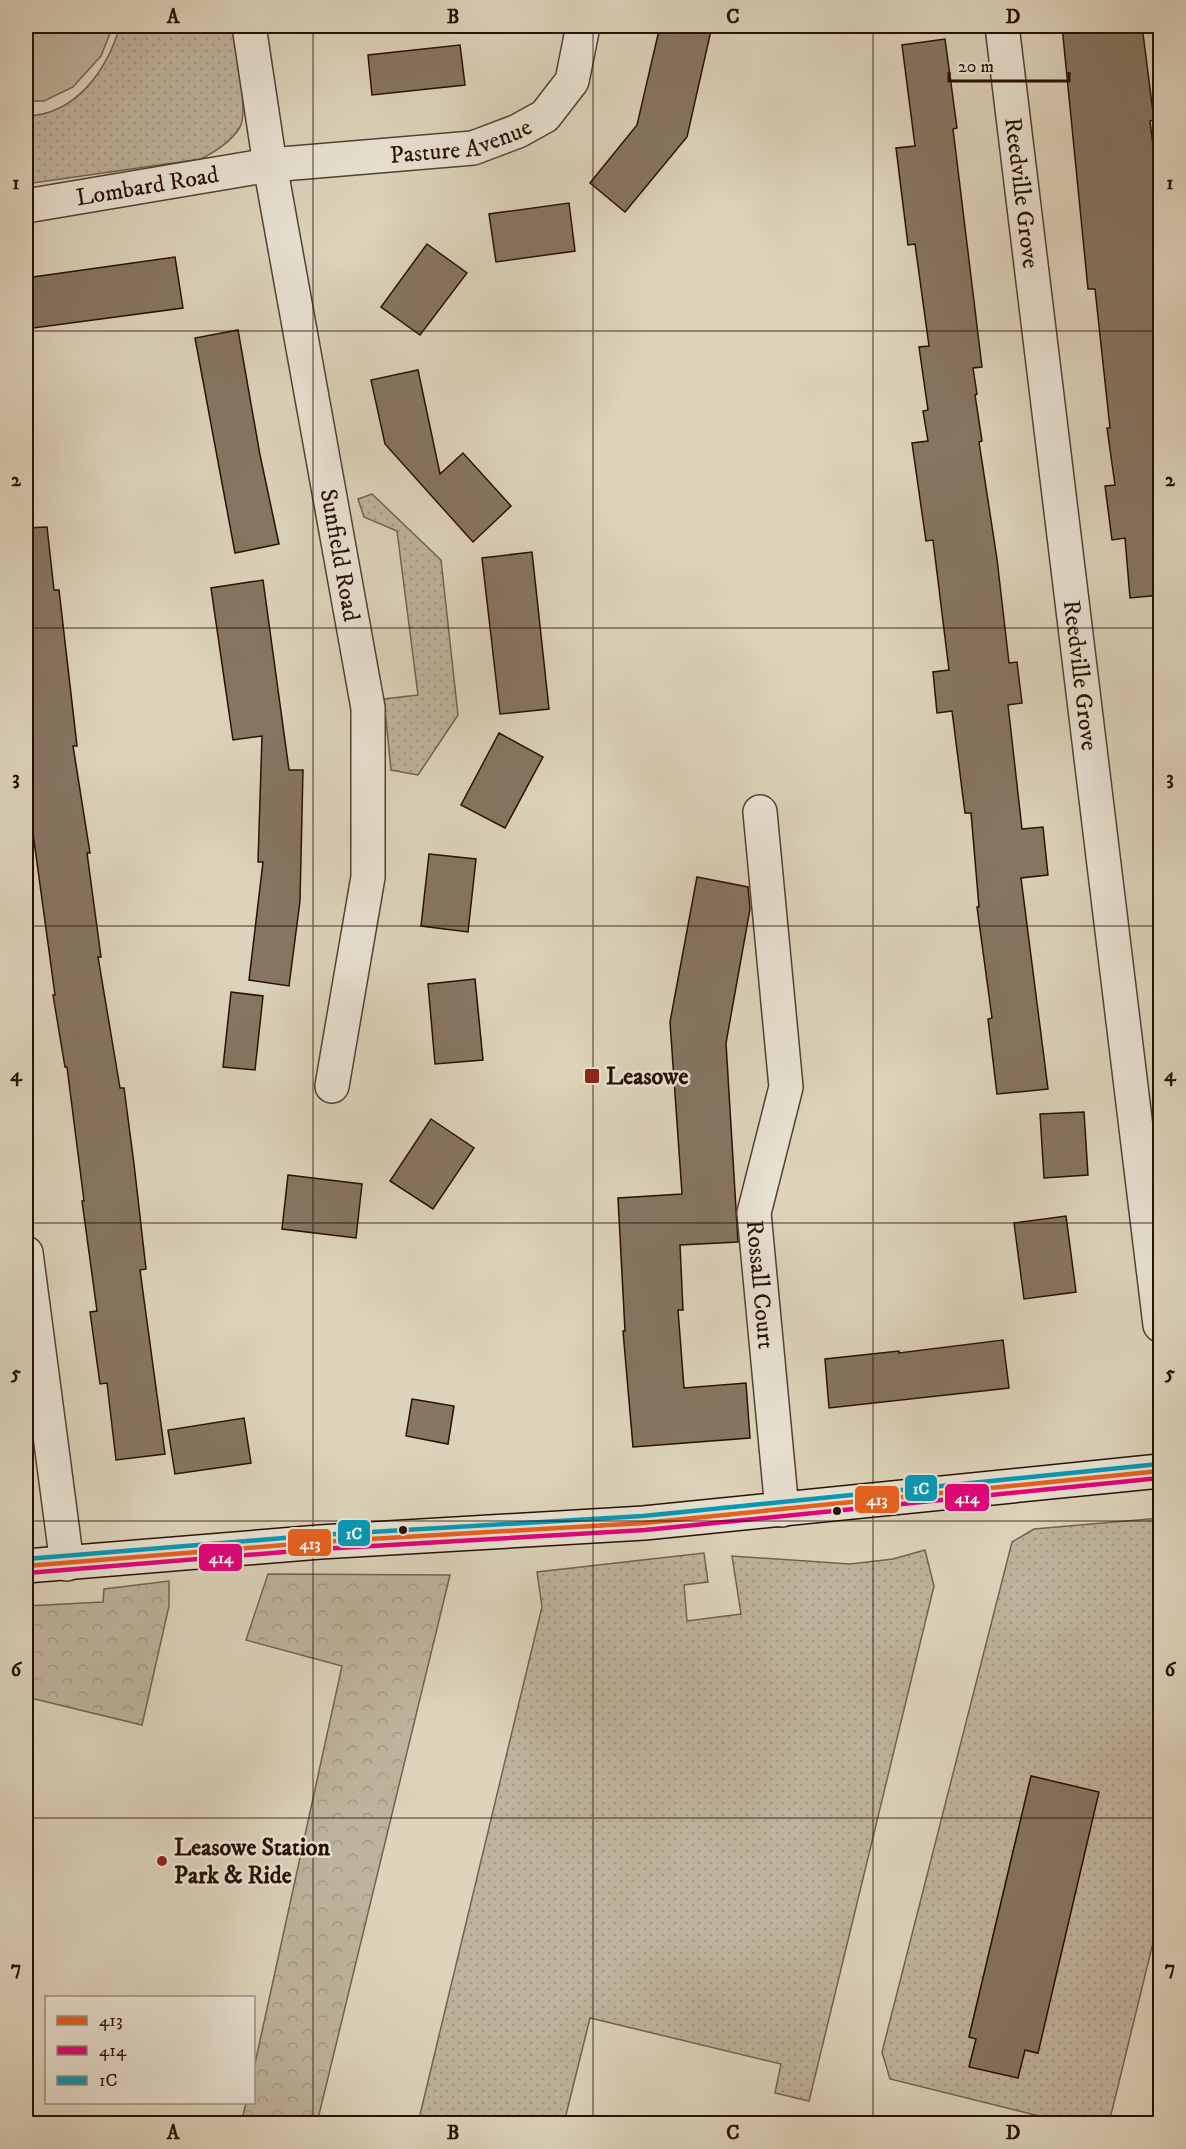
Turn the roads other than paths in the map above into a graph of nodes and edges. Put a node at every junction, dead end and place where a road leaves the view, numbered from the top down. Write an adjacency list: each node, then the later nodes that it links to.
1 (249, 26): 4 (street, Sunfield Road)
2 (583, 26): 4 (street, Pasture Avenue)
3 (1002, 26): 9 (street, Reedville Grove)
4 (270, 165): 5 (street, Lombard Road); 7 (street, Sunfield Road)
5 (26, 206)
6 (760, 812): 11 (street, Rossall Court)
7 (332, 1086)
8 (26, 1253): 12 (street)
9 (1161, 1325)
10 (1161, 1472): 11 (street)
11 (782, 1510): 12 (street)
12 (67, 1564): 13 (street)
13 (26, 1566)

